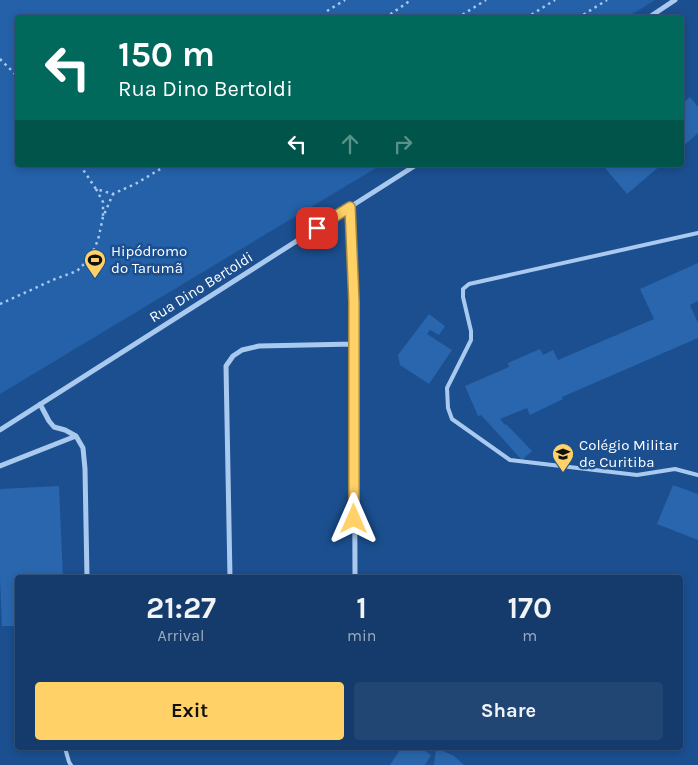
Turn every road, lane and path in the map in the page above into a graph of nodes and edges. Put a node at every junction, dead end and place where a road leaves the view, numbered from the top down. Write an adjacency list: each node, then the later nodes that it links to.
1 (344, 0): 7 (path)
2 (411, 0): 8 (path)
3 (486, 0): 9 (path)
4 (555, 0): 10 (path)
5 (607, 0): 11 (path)
6 (676, 0): 12 (street)
7 (327, 11)
8 (389, 15)
9 (462, 15)
10 (531, 15)
11 (583, 15)
12 (653, 15)
13 (0, 59): 14 (path)
14 (15, 74)
15 (81, 167): 18 (path)
16 (164, 167): 19 (path)
17 (413, 167): 20 (street, Rua Dino Bertoldi)
18 (96, 189): 19 (path); 21 (path)
19 (114, 194): 21 (path)
20 (350, 207): 24 (street); 25 (street, Rua Dino Bertoldi)
21 (103, 217): 23 (path)
22 (698, 233): 29 (lane)
23 (0, 304)
24 (354, 344): 31 (street); 32 (street)
25 (40, 404): 26 (street, Rua Dino Bertoldi); 27 (street)
26 (0, 430)
27 (76, 436): 28 (street); 30 (street)
28 (0, 466)
29 (698, 476)
30 (87, 575)
31 (230, 575)
32 (354, 575)
33 (67, 750): 34 (lane)
34 (71, 765)

